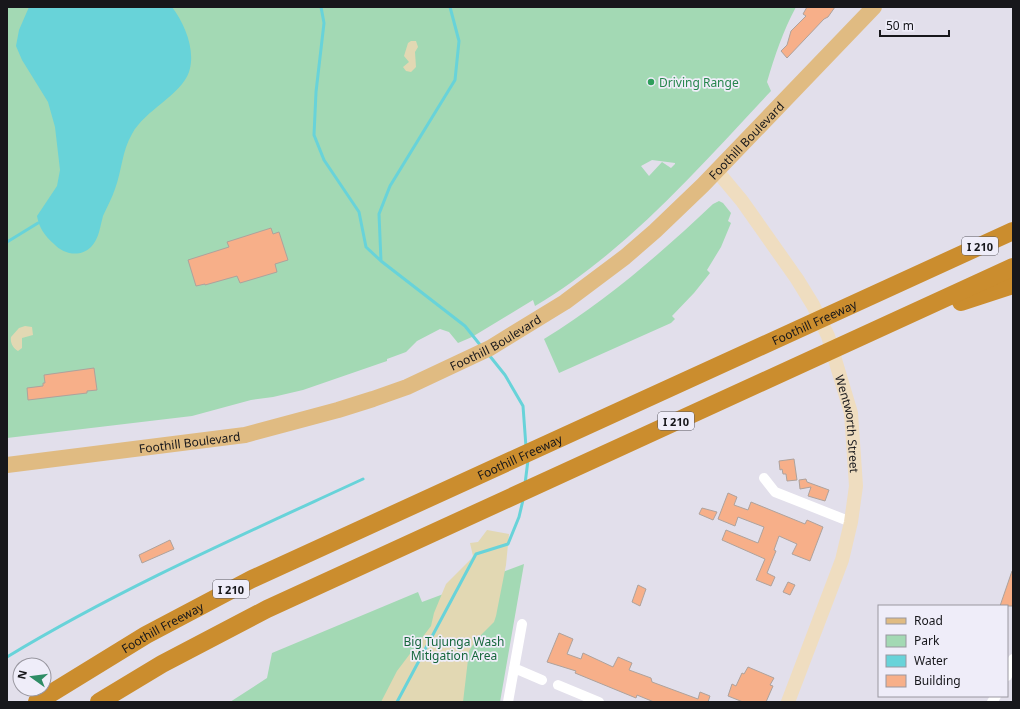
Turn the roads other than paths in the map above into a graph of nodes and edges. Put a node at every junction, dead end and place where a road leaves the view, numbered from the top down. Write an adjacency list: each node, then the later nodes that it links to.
1 (874, 7): 2 (main road, Foothill Boulevard)
2 (716, 171): 9 (main road, Foothill Boulevard); 11 (main road, Wentworth Street)
3 (1013, 225): 5 (highway)
4 (1013, 231): 5 (highway, Foothill Freeway / I 210)
5 (947, 262): 18 (highway, Foothill Freeway / I 210)
6 (1013, 267): 8 (highway, I 210)
7 (1013, 285): 8 (highway)
8 (871, 332): 19 (highway, I 210)
9 (7, 465)
10 (764, 478): 11 (street)
11 (851, 522): 22 (main road, Wentworth Street)
12 (522, 624): 14 (street)
13 (1013, 659): 15 (street)
14 (514, 668): 16 (street); 20 (street)
15 (1008, 673)
16 (542, 680)
17 (558, 685): 21 (street)
18 (37, 702)
19 (99, 702)
20 (508, 702)
21 (599, 702)
22 (788, 702)

